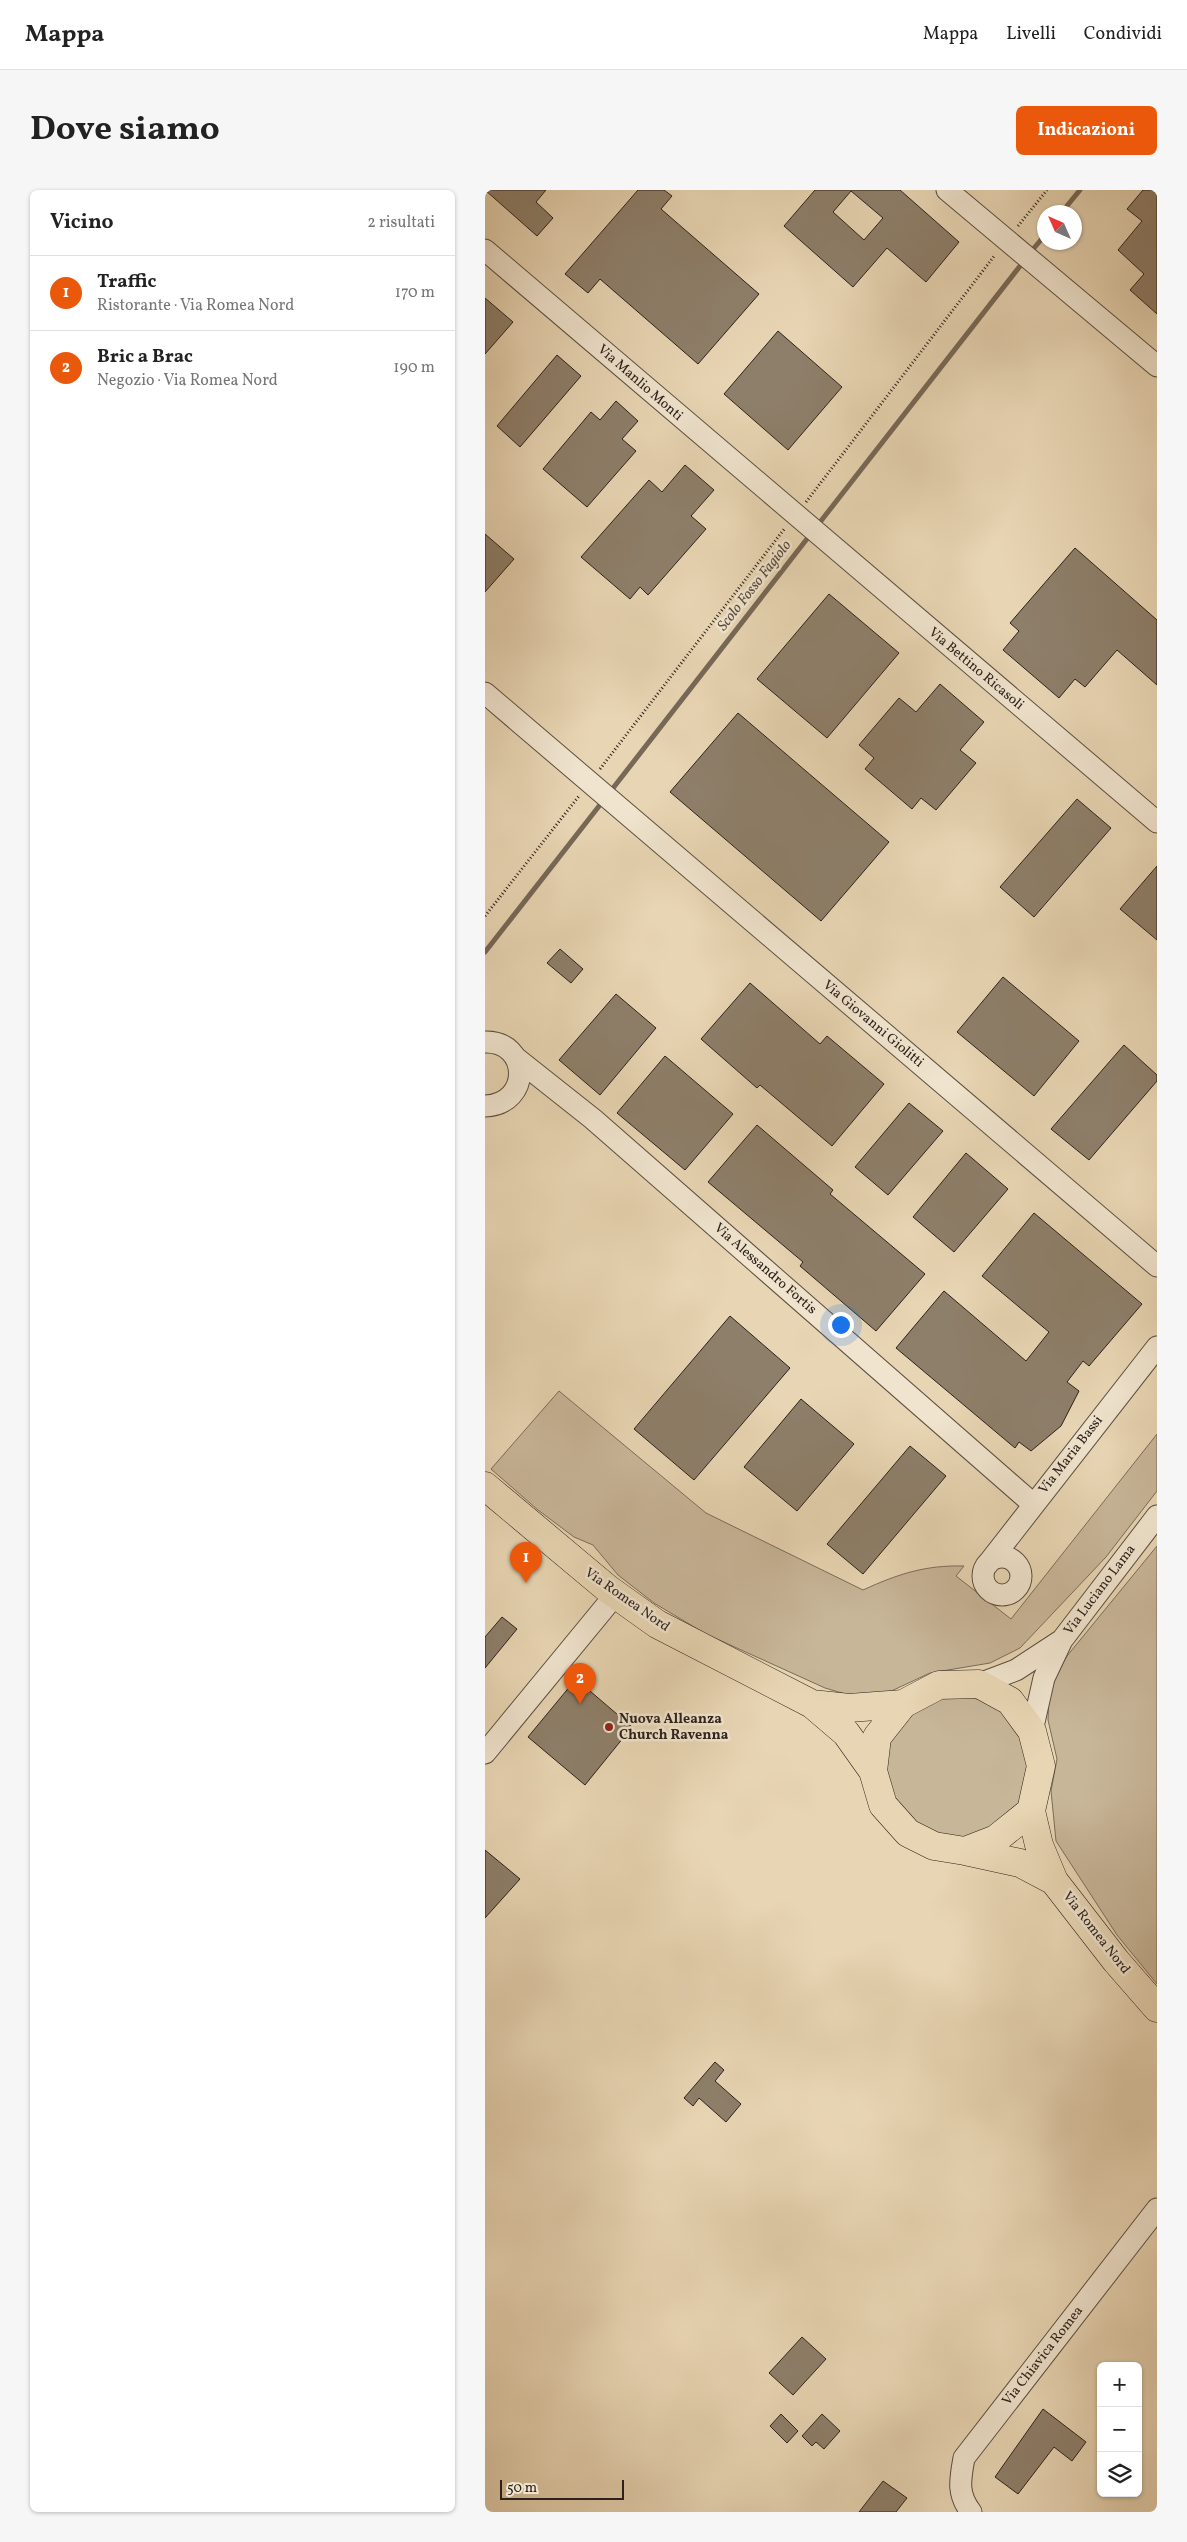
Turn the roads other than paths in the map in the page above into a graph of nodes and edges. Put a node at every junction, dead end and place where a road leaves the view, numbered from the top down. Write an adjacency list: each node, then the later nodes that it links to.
1 (947, 190): 3 (street)
2 (485, 250): 4 (street, Via Manlio Monti)
3 (1157, 366)
4 (795, 515): 6 (street, Via Bettino Ricasoli)
5 (485, 693): 10 (street, Via Giovanni Giolitti)
6 (1157, 822)
7 (485, 1042): 8 (street, Via Alessandro Fortis)
8 (516, 1058): 9 (street); 13 (street, Via Alessandro Fortis)
9 (485, 1106)
10 (1157, 1266)
11 (1157, 1347): 13 (street, Via Maria Bassi)
12 (485, 1486): 16 (main road, Via Romea Nord)
13 (1033, 1504): 15 (street, Via Maria Bassi)
14 (1157, 1516): 17 (street, Via Luciano Lama)
15 (987, 1565)
16 (615, 1595): 19 (main road, Via Romea Nord); 22 (street)
17 (1062, 1640): 18 (street, Via Luciano Lama); 21 (street, Via Luciano Lama)
18 (979, 1684): 20 (main road); 21 (main road)
19 (812, 1704): 20 (main road, Via Romea Nord); 23 (main road, Via Romea Nord)
20 (903, 1704): 23 (main road)
21 (1032, 1731): 24 (main road)
22 (485, 1752)
23 (873, 1771): 25 (main road)
24 (1031, 1811): 25 (main road); 26 (main road, Via Romea Nord)
25 (965, 1851): 26 (main road, Via Romea Nord)
26 (1054, 1881): 27 (main road, Via Romea Nord)
27 (1157, 2008)
28 (1157, 2209): 29 (street, Via Chiavica Romea)
29 (971, 2512)

